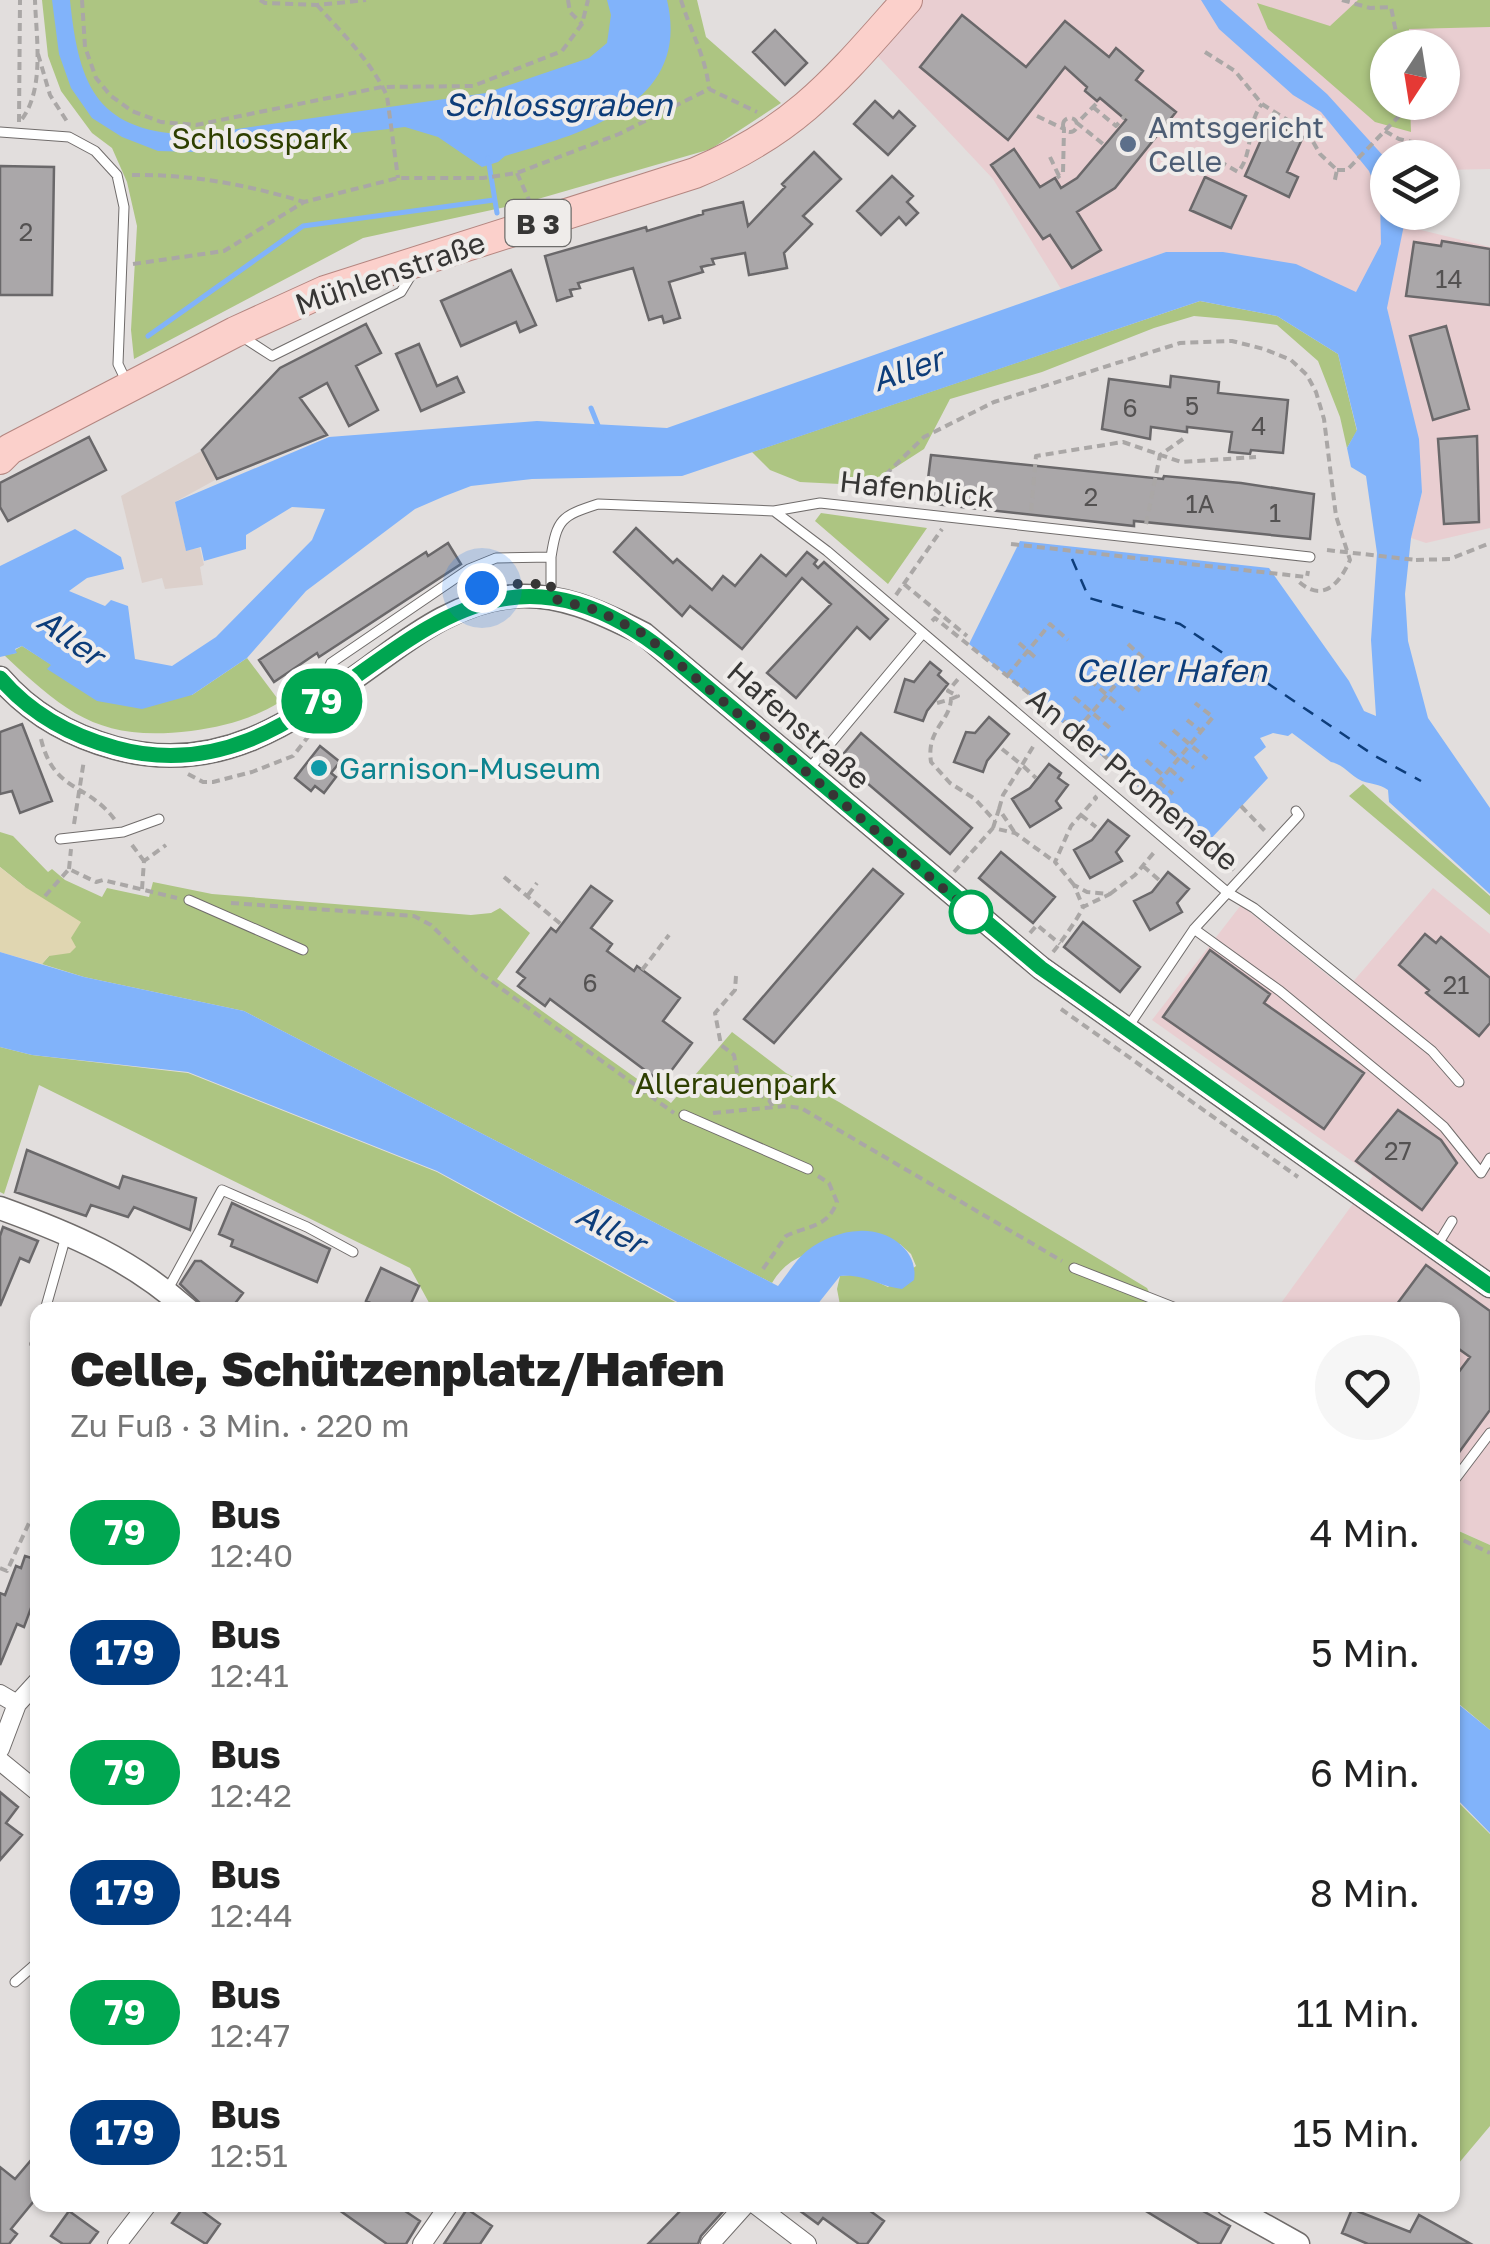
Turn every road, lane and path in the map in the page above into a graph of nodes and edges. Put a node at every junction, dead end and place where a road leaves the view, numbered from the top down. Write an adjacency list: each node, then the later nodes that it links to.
1 (20, 0): 24 (path)
2 (34, 0): 16 (path)
3 (82, 0): 18 (path)
4 (260, 0): 12 (path)
5 (366, 0): 12 (path)
6 (568, 0): 14 (path)
7 (588, 0): 14 (path)
8 (680, 0): 19 (path)
9 (907, 0): 26 (main road, Mühlenstraße / B 3)
10 (1342, 0): 13 (path)
11 (1397, 0): 13 (path)
12 (317, 5): 18 (path)
13 (1391, 7): 15 (path)
14 (582, 24): 18 (path)
15 (1395, 30)
16 (37, 52): 24 (path); 30 (path)
17 (1205, 52): 20 (path)
18 (382, 87): 38 (path)
19 (708, 88): 26 (path); 36 (path)
20 (1262, 104): 34 (path); 35 (path)
21 (1129, 111): 25 (path)
22 (1037, 116): 27 (path)
23 (1395, 120): 28 (path)
24 (19, 122): 29 (path)
25 (1077, 124): 27 (path); 27 (path); 32 (path)
26 (785, 126): 41 (main road, Mühlenstraße / B 3)
27 (1064, 130): 33 (path)
28 (1385, 131): 31 (path); 35 (path)
29 (5, 133): 30 (lane)
30 (69, 138): 37 (lane)
31 (1408, 140)
32 (1103, 144)
33 (1050, 157)
34 (1219, 161)
35 (1337, 170): 39 (path)
36 (517, 173): 38 (path); 41 (path)
37 (116, 175): 40 (path); 42 (lane)
38 (398, 178): 40 (path)
39 (1334, 184)
40 (304, 202): 42 (path)
41 (540, 223): 43 (main road, Mühlenstraße / B 3)
42 (124, 266): 43 (lane)
43 (129, 386): 45 (main road, Mühlenstraße / B 3)
44 (1182, 439): 46 (path)
45 (3, 452)
46 (1160, 455): 47 (path); 51 (path); 52 (path)
47 (1256, 457)
48 (875, 486): 60 (path)
49 (774, 511): 50 (lane, Hafenblick); 57 (lane, Hafenblick); 63 (lane, An der Promenade)
50 (951, 517): 51 (lane, Hafenblick); 61 (path)
51 (1029, 526): 52 (lane, Hafenblick)
52 (1143, 538): 58 (lane, Hafenblick)
53 (1490, 543): 55 (path, bridge)
54 (1011, 544): 56 (path)
55 (1327, 550)
56 (1073, 551): 59 (path); 60 (path)
57 (550, 556): 62 (lane); 82 (lane)
58 (1310, 557): 60 (path)
59 (1072, 559)
60 (1297, 576)
61 (904, 584): 63 (path); 65 (path)
62 (551, 598): 82 (street, Hafenstraße); 109 (street, Hafenstraße)
63 (890, 604): 64 (lane, An der Promenade)
64 (923, 632): 76 (path); 109 (lane); 143 (lane, An der Promenade)
65 (966, 636)
66 (1038, 639): 67 (path); 70 (path); 71 (path)
67 (1068, 640)
68 (1019, 643): 71 (path)
69 (1128, 644): 72 (path)
70 (1047, 647)
71 (1028, 650): 73 (path); 76 (path)
72 (1141, 656): 75 (path); 77 (path)
73 (1036, 658)
74 (1106, 661): 77 (path)
75 (1154, 668)
76 (1007, 676): 94 (path)
77 (1123, 676): 81 (path); 83 (path)
78 (0, 678): 82 (street, Hafenstraße)
79 (1090, 680): 83 (path)
80 (948, 691): 85 (path)
81 (1140, 691)
82 (332, 693)
83 (1107, 695): 88 (path); 89 (path)
84 (1074, 698): 89 (path)
85 (950, 699): 86 (path); 123 (path)
86 (937, 703)
87 (1194, 703): 95 (path)
88 (1124, 710)
89 (1092, 712): 92 (path); 94 (path)
90 (1187, 720): 95 (path)
91 (314, 728): 106 (path)
92 (1110, 728)
93 (1173, 730): 98 (path)
94 (1076, 731): 115 (path)
95 (1201, 732): 98 (path)
96 (52, 738): 114 (path)
97 (1160, 742): 102 (path)
98 (1190, 744): 102 (path); 103 (path)
99 (1035, 746): 105 (path)
100 (1002, 750): 105 (path)
101 (90, 756): 114 (path)
102 (1180, 757): 107 (path); 108 (path)
103 (1207, 759)
104 (1146, 760): 110 (path)
105 (1022, 765): 111 (path); 119 (path)
106 (182, 768)
107 (1194, 768)
108 (1170, 770): 110 (path); 112 (path)
109 (807, 772): 160 (street, Hafenstraße)
110 (1164, 776): 113 (path)
111 (1036, 778)
112 (1183, 781)
113 (1159, 782): 115 (path); 116 (path)
114 (81, 791): 127 (path); 129 (path)
115 (1150, 794): 133 (path)
116 (1173, 794)
117 (1096, 798): 121 (path)
118 (1241, 806): 124 (path)
119 (999, 809): 123 (path); 128 (path)
120 (1296, 811): 143 (lane)
121 (1081, 815): 125 (path); 134 (path)
122 (159, 820): 127 (lane)
123 (995, 821): 126 (path)
124 (1258, 823)
125 (1096, 827)
126 (993, 828): 128 (path); 137 (path)
127 (124, 832): 129 (lane); 132 (path)
128 (1015, 833): 134 (path)
129 (66, 838): 136 (path)
130 (166, 845): 132 (path)
131 (1156, 850): 135 (path)
132 (144, 861): 142 (path)
133 (1225, 861)
134 (1055, 862): 141 (path)
135 (1143, 866): 139 (path); 144 (path)
136 (69, 869): 142 (path); 145 (path)
137 (955, 872)
138 (504, 877): 146 (path)
139 (1159, 880)
140 (538, 883): 146 (path)
141 (1074, 885): 144 (path); 149 (path)
142 (142, 890): 147 (path)
143 (1227, 892): 152 (lane); 161 (lane, An der Promenade)
144 (1110, 894): 149 (path)
145 (45, 896)
146 (527, 897): 150 (path)
147 (189, 900): 156 (lane)
148 (229, 903): 163 (path)
149 (1082, 907): 155 (path)
150 (562, 925)
151 (1020, 926): 155 (path)
152 (1194, 929): 160 (lane); 164 (lane)
153 (669, 935): 157 (path)
154 (1042, 943): 155 (path)
155 (1060, 944)
156 (303, 950)
157 (642, 970)
158 (736, 976): 162 (path)
159 (1055, 1005): 166 (path)
160 (1126, 1031): 170 (street, Hafenstraße)
161 (1459, 1082)
162 (773, 1107): 163 (path); 172 (path)
163 (684, 1115): 165 (lane)
164 (1490, 1158)
165 (808, 1170): 173 (path)
166 (1310, 1186)
167 (0, 1208): 169 (street)
168 (1452, 1221): 170 (lane)
169 (66, 1233): 175 (street); 176 (lane)
170 (1436, 1248): 174 (street, Hafenstraße)
171 (354, 1252): 175 (lane)
172 (1074, 1268): 178 (lane)
173 (763, 1269)
174 (1490, 1286)
175 (167, 1291): 177 (street)
176 (47, 1302)
177 (179, 1302)
178 (1161, 1302)
179 (1490, 1433): 180 (lane)
180 (1460, 1473)
181 (30, 1523): 184 (path)
182 (1460, 1539): 183 (path)
183 (1490, 1553)
184 (0, 1568)
185 (30, 1690): 187 (street)
186 (0, 1694): 187 (street)
187 (18, 1704): 188 (street)
188 (0, 1749)
189 (0, 1761): 190 (street)
190 (30, 1785)
191 (30, 1969): 192 (lane)
192 (16, 1982)
193 (142, 2212): 199 (street)
194 (444, 2212): 200 (street)
195 (739, 2212): 201 (street)
196 (765, 2212): 202 (street)
197 (1236, 2212): 198 (street)
198 (1265, 2236): 203 (street)
199 (117, 2244)
200 (422, 2244)
201 (710, 2244)
202 (807, 2244)
203 (1298, 2244)

